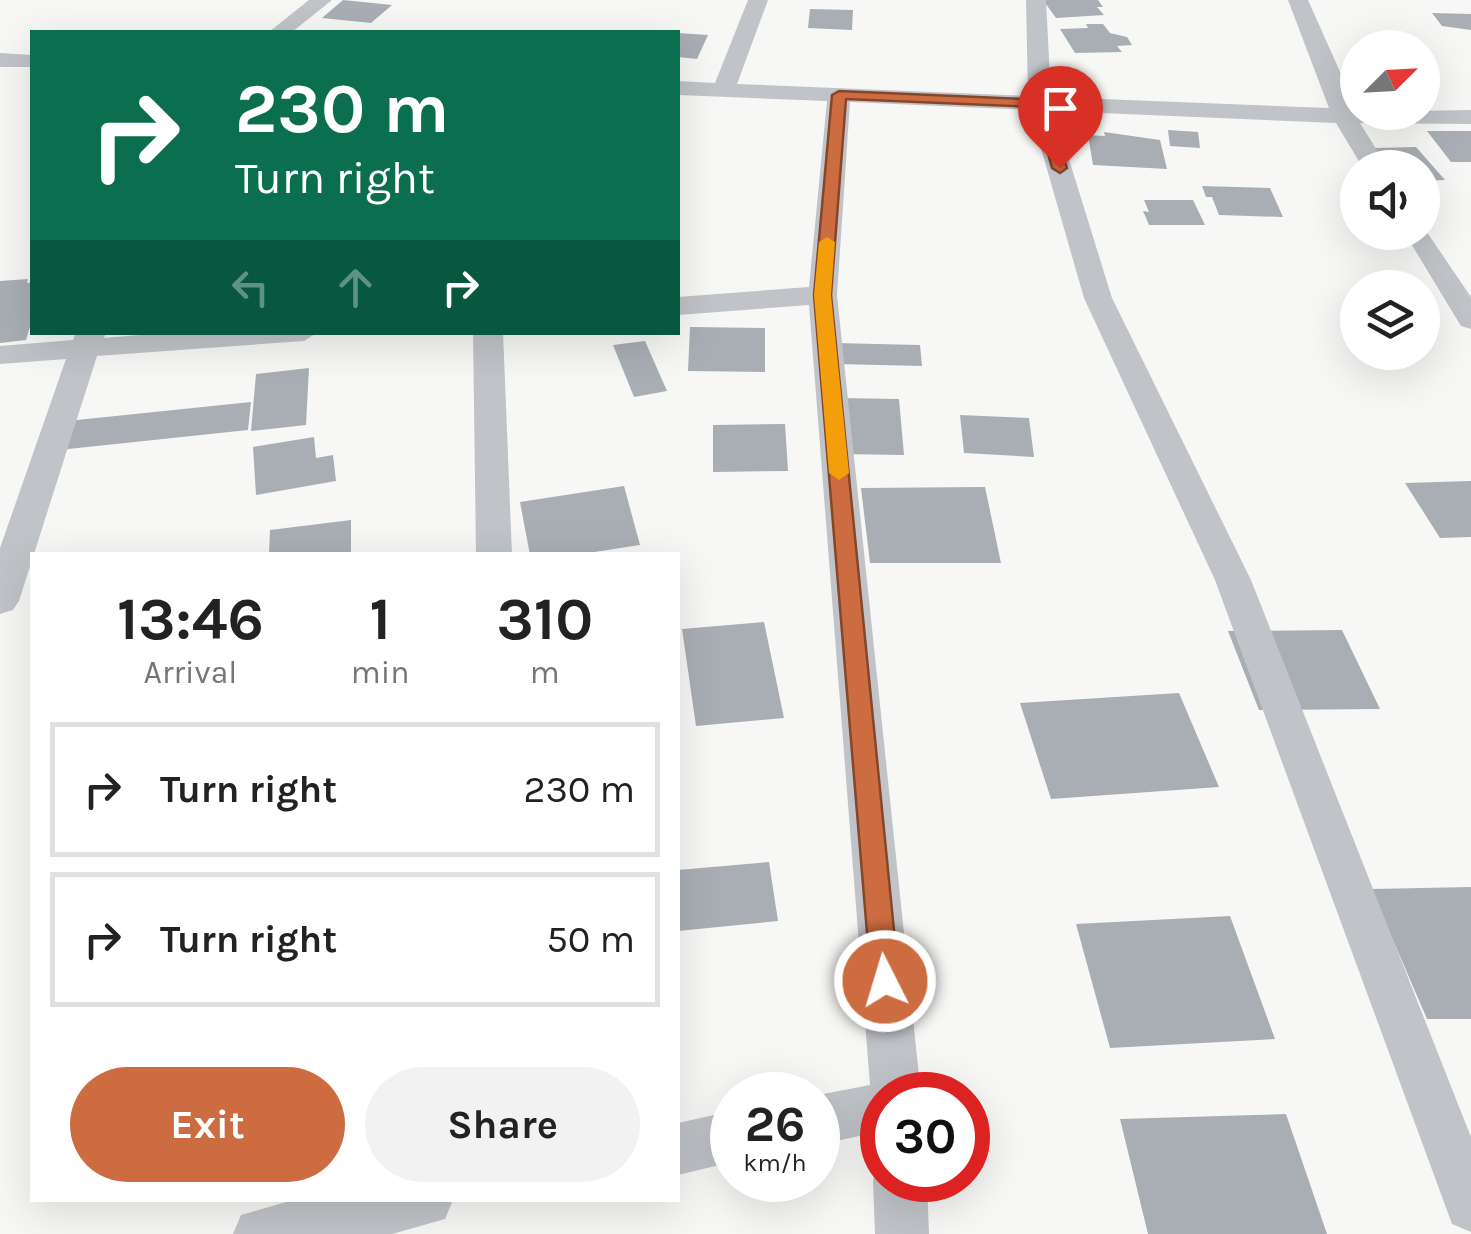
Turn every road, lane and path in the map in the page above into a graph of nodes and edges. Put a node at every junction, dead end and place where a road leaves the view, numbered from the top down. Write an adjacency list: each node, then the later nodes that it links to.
1 (322, 0): 5 (street)
2 (758, 0): 9 (street)
3 (1036, 0): 11 (street)
4 (1298, 0): 12 (street)
5 (282, 30)
6 (0, 60): 7 (street)
7 (30, 61)
8 (680, 88): 9 (street)
9 (722, 90): 10 (street)
10 (839, 95): 11 (street); 17 (street)
11 (1040, 103): 13 (street); 31 (street)
12 (1340, 106)
13 (1340, 116)
14 (1440, 117): 15 (street)
15 (1471, 117)
16 (1428, 250): 19 (street)
17 (823, 295): 18 (street); 26 (street)
18 (680, 306)
19 (1471, 320)
20 (223, 335): 22 (street)
21 (488, 335): 24 (street)
22 (88, 340): 23 (street); 25 (street)
23 (0, 355)
24 (494, 552)
25 (0, 602)
26 (894, 1072)
27 (710, 1141): 28 (street)
28 (680, 1148)
29 (416, 1202): 32 (street)
30 (901, 1202): 33 (street)
31 (1471, 1204)
32 (260, 1234)
33 (902, 1234)

